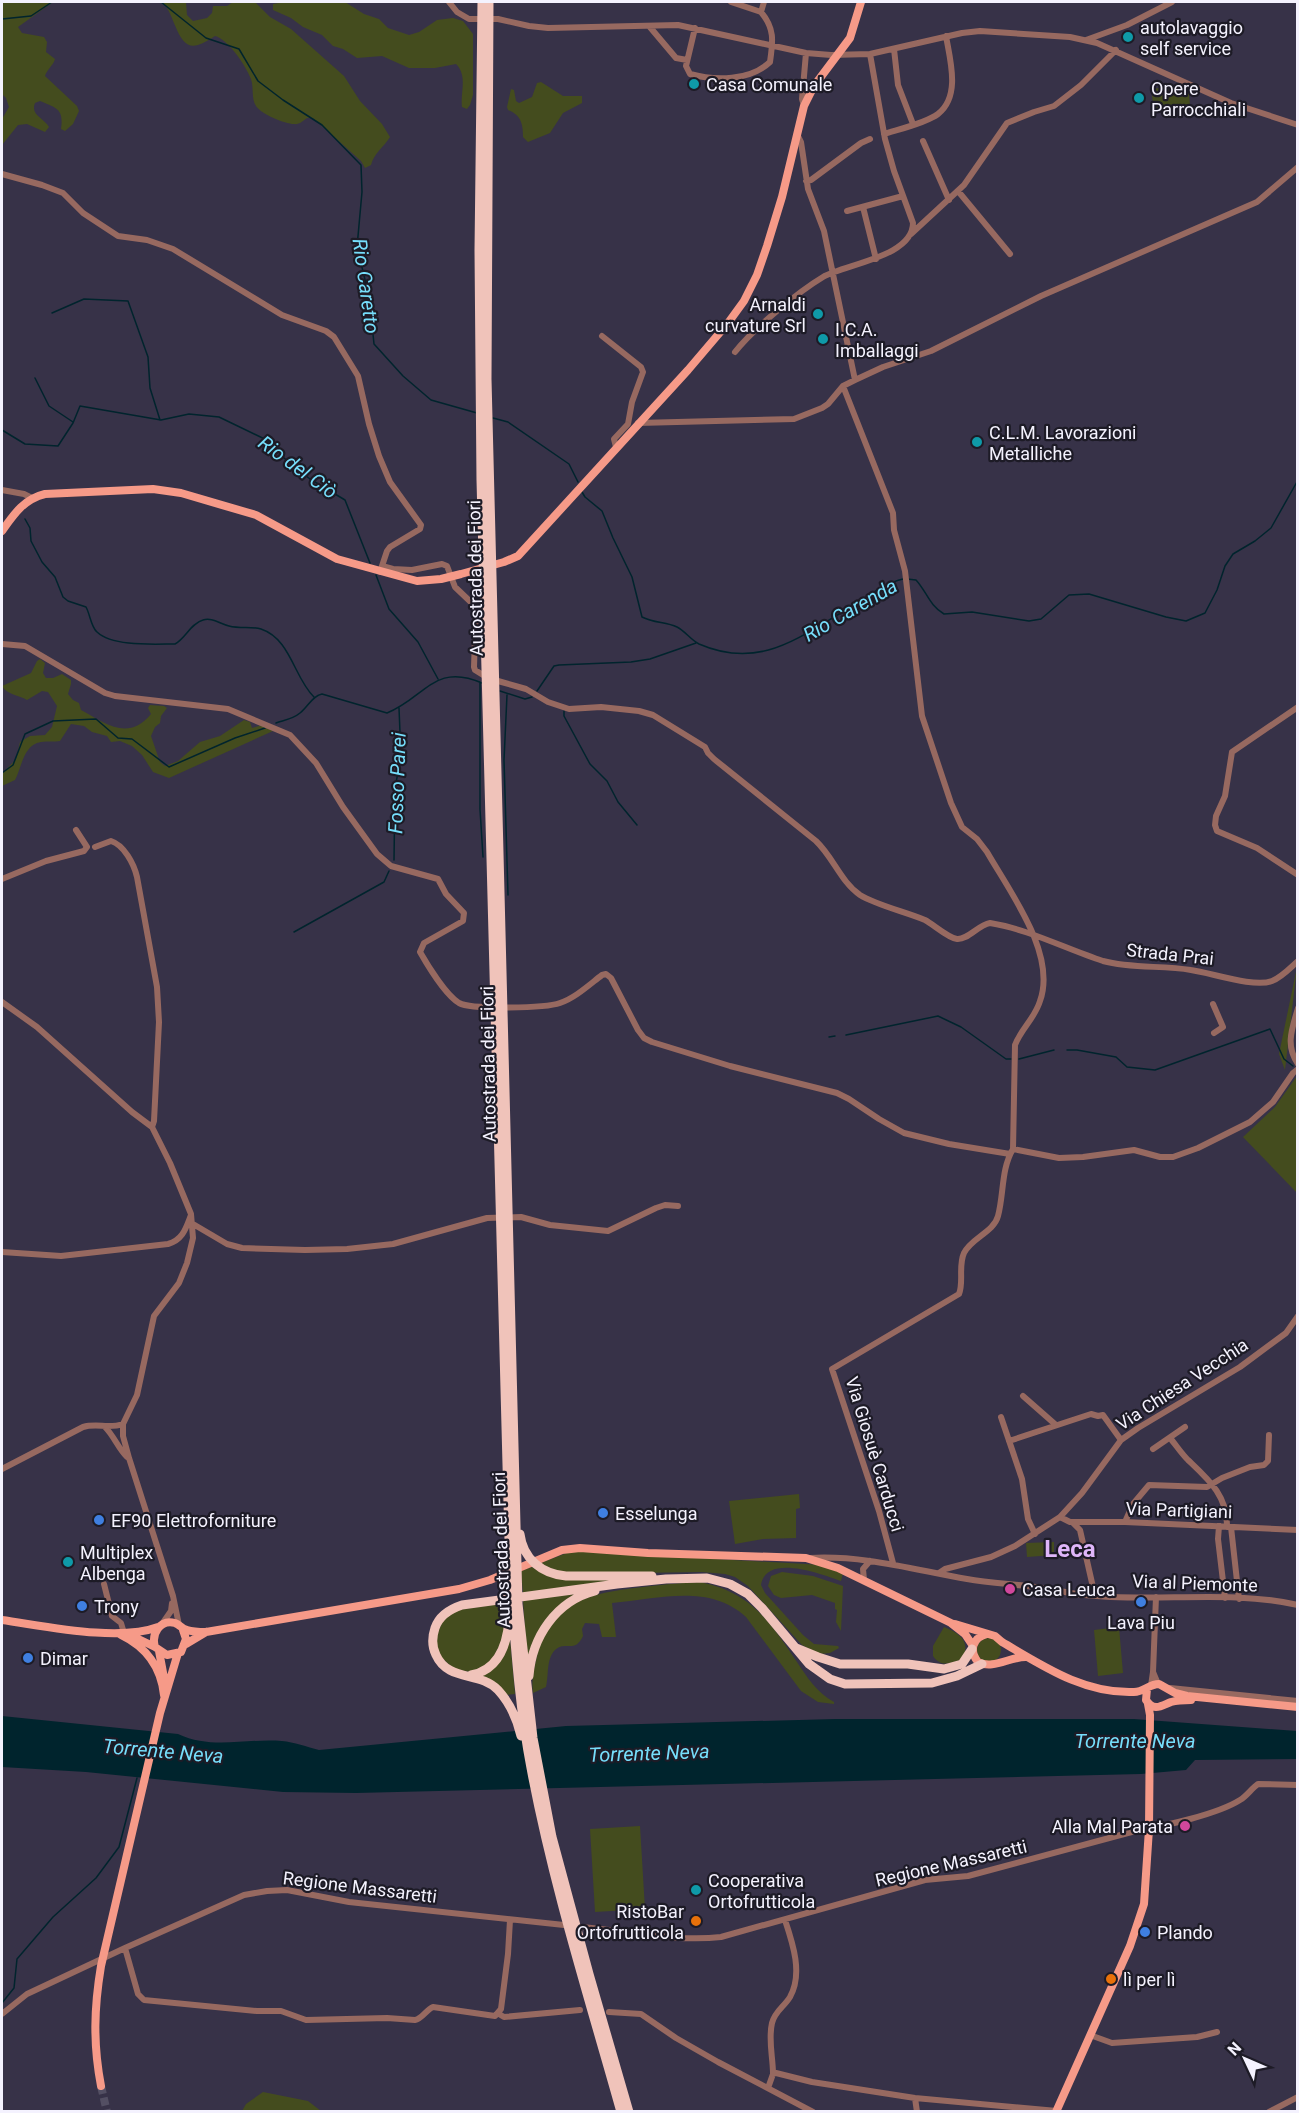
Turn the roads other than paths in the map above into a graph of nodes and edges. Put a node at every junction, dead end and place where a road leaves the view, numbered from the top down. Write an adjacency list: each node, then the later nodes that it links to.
1 (449, 2): 9 (street)
2 (482, 2): 95 (highway, Autostrada dei Fiori)
3 (489, 2): 95 (highway, Autostrada dei Fiori)
4 (731, 2): 8 (street)
5 (764, 2): 8 (street)
6 (861, 2): 18 (main road)
7 (1172, 2): 12 (street)
8 (761, 12): 13 (street)
9 (649, 26): 10 (street); 19 (street)
10 (695, 28): 13 (street); 19 (street)
11 (946, 36): 12 (street); 14 (street); 21 (street)
12 (1086, 40): 15 (street)
13 (772, 46): 16 (street); 19 (street)
14 (894, 49): 17 (street); 21 (street)
15 (1116, 50): 22 (street); 30 (street)
16 (806, 53): 18 (street); 20 (street)
17 (870, 54): 18 (street); 23 (street)
18 (839, 56): 20 (main road)
19 (687, 60)
20 (804, 106): 24 (main road)
21 (913, 124): 23 (street)
22 (1298, 125)
23 (884, 134): 31 (street)
24 (798, 136): 29 (street); 43 (main road)
25 (870, 139): 29 (street)
26 (922, 141): 32 (street)
27 (1298, 167): 41 (street)
28 (2, 174): 48 (street)
29 (806, 181): 38 (street)
30 (958, 191): 32 (street); 36 (street)
31 (903, 196): 33 (street); 35 (street)
32 (949, 200): 35 (street)
33 (863, 207): 34 (street); 37 (street)
34 (847, 212)
35 (911, 235): 37 (street)
36 (1010, 254)
37 (876, 259): 38 (street)
38 (832, 273): 40 (street); 41 (street)
39 (602, 336): 44 (street)
40 (735, 352)
41 (855, 380): 42 (street)
42 (843, 386): 43 (street); 57 (street, Via Giosuè Carducci)
43 (638, 423): 44 (main road)
44 (616, 447): 48 (main road)
45 (2, 490): 46 (street)
46 (32, 498): 47 (main road); 48 (main road)
47 (2, 531)
48 (381, 569): 50 (street)
49 (2, 644): 66 (street)
50 (483, 675)
51 (498, 681): 57 (street, Strada Prai)
52 (1298, 707): 55 (street)
53 (76, 830): 56 (street)
54 (95, 847): 65 (street)
55 (1298, 875)
56 (2, 879)
57 (1035, 937): 58 (street, Strada Prai); 66 (street, Via Giosuè Carducci)
58 (1298, 961)
59 (2, 1002): 65 (street)
60 (1213, 1004): 62 (street)
61 (1298, 1008): 63 (street)
62 (1214, 1033)
63 (1298, 1064)
64 (1298, 1070): 66 (street)
65 (152, 1127): 68 (street)
66 (1011, 1151): 98 (street, Via Giosuè Carducci)
67 (678, 1206): 69 (street)
68 (191, 1214): 69 (street); 70 (street)
69 (193, 1224): 74 (street)
70 (2, 1252)
71 (1298, 1316): 80 (street, Via Chiesa Vecchia)
72 (1023, 1396): 75 (street)
73 (1001, 1417): 81 (street)
74 (123, 1424): 76 (street); 83 (street)
75 (1056, 1425): 80 (street); 81 (street)
76 (104, 1426): 83 (street); 84 (street)
77 (1185, 1427): 79 (street)
78 (1269, 1435): 85 (street)
79 (1170, 1438): 82 (street); 85 (street)
80 (1121, 1440): 86 (street, Via Chiesa Vecchia)
81 (1009, 1441): 94 (street)
82 (1153, 1449)
83 (129, 1458): 104 (street)
84 (2, 1469)
85 (1214, 1484): 89 (street); 91 (street)
86 (1060, 1516): 87 (street); 94 (street, Via Chiesa Vecchia)
87 (1070, 1522): 88 (street, Via Partigiani); 92 (street)
88 (1088, 1522): 89 (street, Via Partigiani); 92 (street)
89 (1125, 1522): 90 (street, Via Partigiani)
90 (1219, 1526): 91 (street, Via Partigiani); 107 (street)
91 (1229, 1527): 93 (street, Via Partigiani); 108 (street)
92 (1080, 1530): 105 (street)
93 (1298, 1530)
94 (1035, 1534): 99 (street, Via Chiesa Vecchia)
95 (517, 1555): 100 (highway); 109 (highway, Autostrada dei Fiori); 109 (highway, Autostrada dei Fiori)
96 (806, 1558): 97 (street, Via al Piemonte); 101 (main road); 115 (main road)
97 (870, 1561): 98 (street, Via al Piemonte); 101 (street)
98 (893, 1563): 99 (street, Via al Piemonte)
99 (939, 1573): 105 (street, Via al Piemonte)
100 (666, 1579): 103 (highway); 120 (highway)
101 (864, 1580): 112 (main road)
102 (104, 1584): 116 (street)
103 (617, 1584): 127 (highway); 132 (highway)
104 (172, 1596): 113 (street); 114 (street)
105 (1095, 1596): 106 (street, Via al Piemonte)
106 (1156, 1597): 107 (street, Via al Piemonte); 128 (street)
107 (1225, 1598): 108 (street, Via al Piemonte)
108 (1239, 1599): 110 (street, Via al Piemonte)
109 (513, 1605): 127 (highway); 132 (highway, Autostrada dei Fiori)
110 (1298, 1605)
111 (2, 1620): 116 (main road)
112 (951, 1623): 117 (main road); 121 (main road)
113 (160, 1626): 114 (main road); 116 (main road); 122 (main road)
114 (181, 1627): 115 (main road); 119 (main road)
115 (206, 1632): 119 (main road)
116 (122, 1633): 122 (main road); 129 (main road)
117 (987, 1634): 118 (main road); 121 (main road)
118 (1002, 1642): 124 (main road); 125 (main road)
119 (186, 1644): 123 (main road)
120 (796, 1647): 121 (highway); 126 (highway)
121 (973, 1648): 126 (main road)
122 (157, 1649): 123 (main road); 129 (main road)
123 (178, 1653): 129 (main road)
124 (1030, 1657): 125 (main road); 130 (main road)
125 (998, 1662): 126 (main road)
126 (982, 1664)
127 (465, 1676): 138 (highway)
128 (1158, 1687): 130 (main road); 131 (main road); 133 (main road); 135 (main road)
129 (164, 1692): 154 (main road)
130 (1135, 1692): 133 (main road)
131 (1208, 1696): 134 (street); 135 (main road); 136 (main road)
132 (525, 1701): 138 (highway, Autostrada dei Fiori); 141 (highway, Autostrada dei Fiori)
133 (1147, 1701): 135 (main road); 137 (main road)
134 (1298, 1701)
135 (1162, 1706): 137 (main road)
136 (1298, 1707)
137 (1150, 1715): 140 (main road)
138 (530, 1767): 141 (highway, Autostrada dei Fiori)
139 (1298, 1785): 140 (street, Regione Massaretti)
140 (1149, 1829): 143 (street, Regione Massaretti); 152 (main road)
141 (558, 1876): 160 (highway, Autostrada dei Fiori); 161 (highway, Autostrada dei Fiori)
142 (510, 1920): 144 (street, Regione Massaretti); 146 (street, Regione Massaretti); 150 (street)
143 (785, 1920): 145 (street, Regione Massaretti); 153 (street)
144 (564, 1925)
145 (581, 1927)
146 (125, 1948): 149 (street, Regione Massaretti); 150 (street)
147 (580, 2010): 150 (street)
148 (609, 2012): 155 (street)
149 (2, 2014)
150 (499, 2014)
151 (1217, 2032): 152 (street)
152 (1090, 2035): 159 (main road)
153 (773, 2074): 155 (street); 157 (street)
154 (101, 2086)
155 (768, 2088): 162 (street)
156 (1298, 2097): 165 (street)
157 (915, 2098): 158 (street); 163 (street)
158 (964, 2102): 159 (street); 164 (street)
159 (1056, 2111)
160 (621, 2112)
161 (630, 2112)
162 (813, 2112)
163 (917, 2112)
164 (962, 2112)
165 (1269, 2112)

